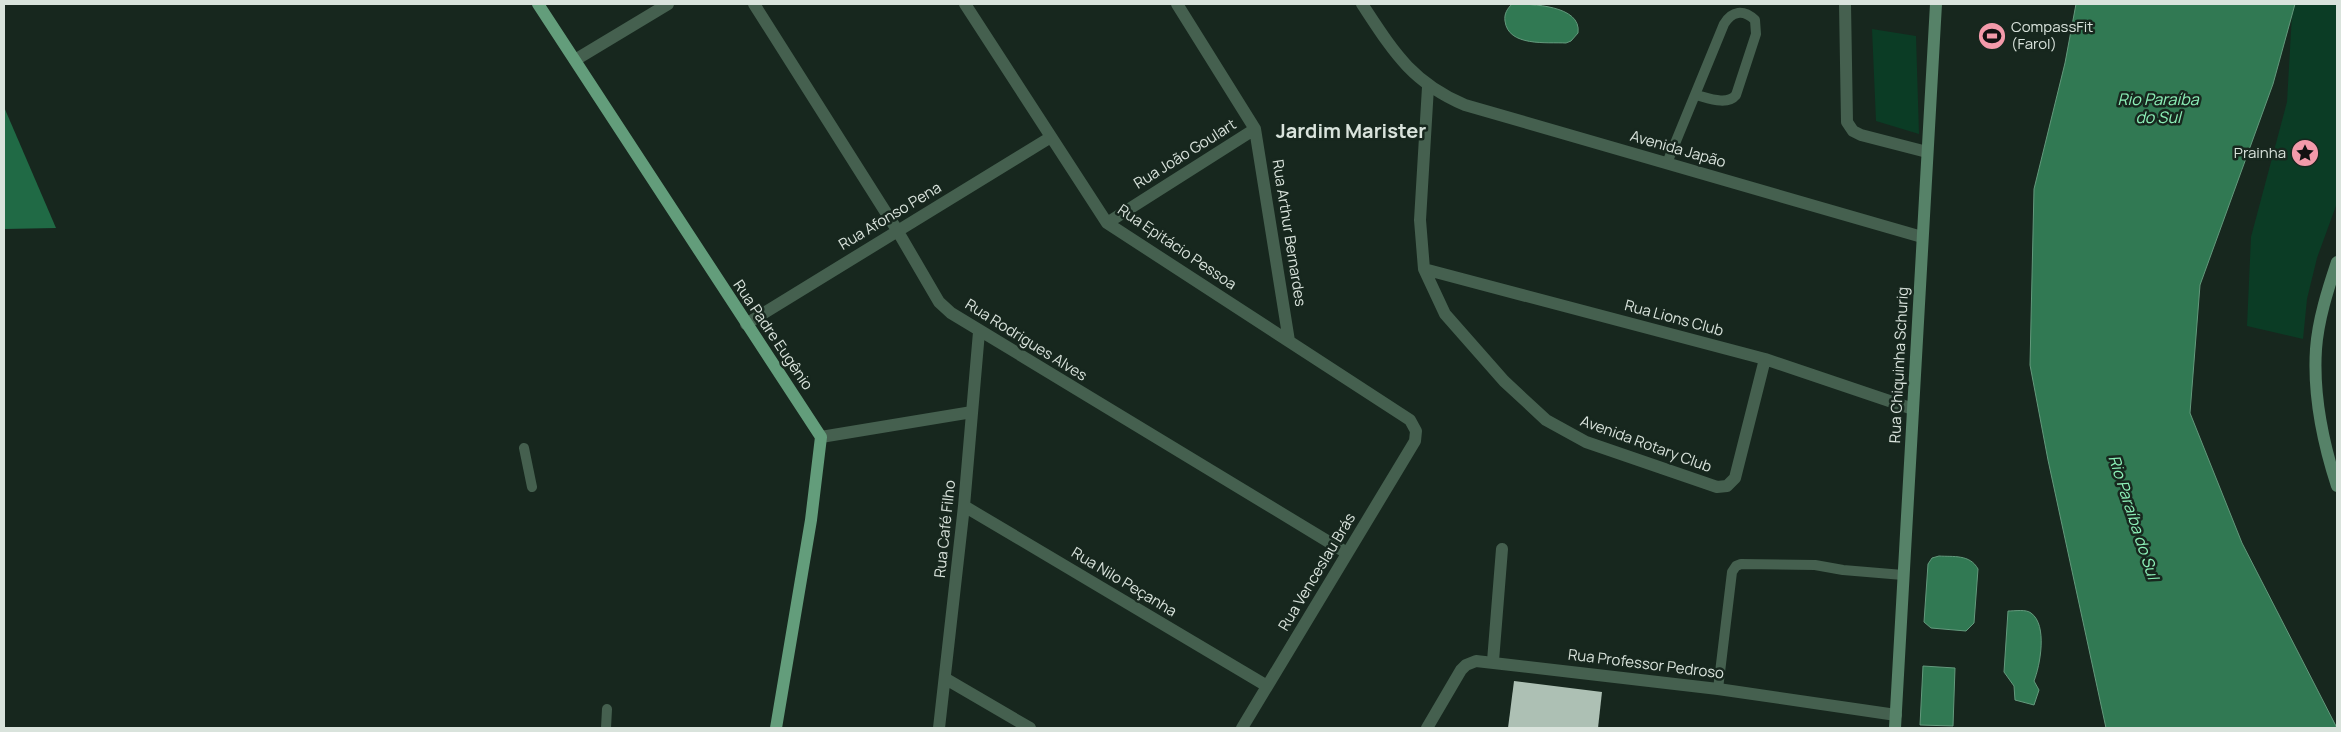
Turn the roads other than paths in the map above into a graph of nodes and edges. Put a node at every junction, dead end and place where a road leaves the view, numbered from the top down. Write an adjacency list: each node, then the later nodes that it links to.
1 (538, 4): 9 (main road, Rua Padre Eugênio)
2 (668, 4): 9 (street)
3 (754, 4): 17 (street, Rua Rodrigues Alves)
4 (966, 4): 13 (street, Rua Epitácio Pessoa)
5 (1177, 4): 12 (street, Rua Arthur Bernardes)
6 (1362, 4): 10 (street, Avenida Japão)
7 (1846, 4): 14 (street)
8 (1936, 4): 14 (street, Rua Chiquinha Schurig)
9 (575, 60): 21 (main road, Rua Padre Eugênio)
10 (1428, 87): 15 (street, Avenida Japão); 20 (street, Avenida Rotary Club)
11 (1696, 96): 11 (lane); 15 (lane)
12 (1255, 129): 16 (street, Rua João Goulart); 23 (street, Rua Arthur Bernardes)
13 (1052, 137): 16 (street, Rua Epitácio Pessoa); 17 (street, Rua Afonso Pena)
14 (1927, 152): 18 (street, Rua Chiquinha Schurig)
15 (1667, 163): 18 (street, Avenida Japão)
16 (1107, 223): 23 (street, Rua Epitácio Pessoa)
17 (897, 230): 21 (street, Rua Afonso Pena); 22 (street, Rua Rodrigues Alves)
18 (1922, 236): 25 (street, Rua Chiquinha Schurig)
19 (2337, 262): 30 (street)
20 (1424, 269): 24 (street, Rua Lions Club); 24 (street, Avenida Rotary Club)
21 (746, 324): 28 (main road, Rua Padre Eugênio)
22 (979, 332): 26 (street, Rua Café Filho); 34 (street, Rua Rodrigues Alves)
23 (1289, 341): 27 (street, Rua Epitácio Pessoa)
24 (1765, 359): 25 (street, Rua Lions Club)
25 (1912, 409): 35 (street, Rua Chiquinha Schurig)
26 (972, 412): 28 (street); 32 (street, Rua Café Filho)
27 (1416, 431): 34 (street, Rua Venceslau Brás)
28 (821, 437): 43 (main road)
29 (524, 448): 31 (lane)
30 (2337, 486)
31 (532, 487)
32 (964, 506): 37 (street, Rua Café Filho); 38 (street, Rua Nilo Peçanha)
33 (1502, 549): 36 (street)
34 (1347, 553): 38 (street, Rua Venceslau Brás)
35 (1903, 574): 39 (lane); 41 (street, Rua Chiquinha Schurig)
36 (1493, 662): 39 (street, Rua Professor Pedroso); 47 (street, Rua Professor Pedroso)
37 (946, 679): 44 (street, Rua Café Filho); 45 (street)
38 (1267, 686): 46 (street, Rua Venceslau Brás)
39 (1718, 689): 41 (street, Rua Professor Pedroso)
40 (607, 709): 42 (lane)
41 (1895, 722)
42 (606, 728)
43 (776, 728)
44 (939, 728)
45 (1030, 728)
46 (1242, 728)
47 (1427, 728)

